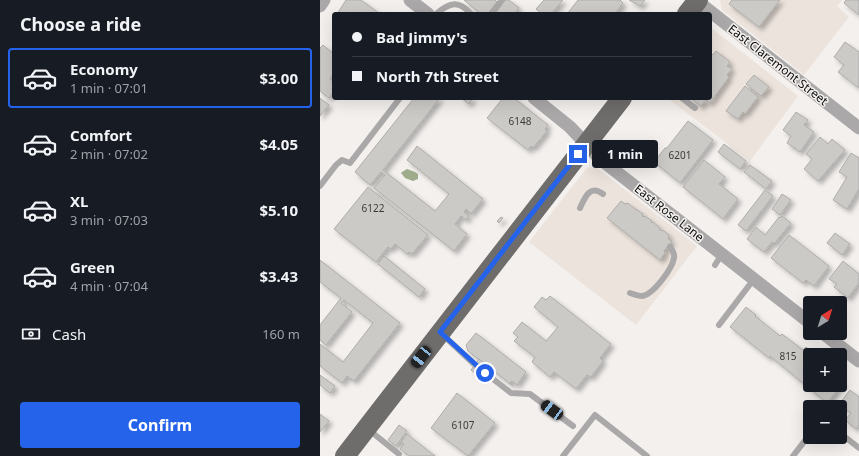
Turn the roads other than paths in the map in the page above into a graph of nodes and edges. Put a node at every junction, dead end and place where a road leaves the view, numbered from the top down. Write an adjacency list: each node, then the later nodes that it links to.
1 (324, 0): 5 (street)
2 (410, 0): 6 (street)
3 (502, 0): 9 (lane)
4 (691, 5): 10 (street, East Claremont Street)
5 (320, 6)
6 (425, 12)
7 (438, 12): 8 (lane)
8 (470, 12)
9 (493, 12)
10 (701, 12)
11 (712, 20): 17 (street, East Claremont Street)
12 (398, 100): 19 (lane)
13 (536, 100): 18 (street, East Rose Lane)
14 (620, 100): 18 (main road)
15 (685, 100): 16 (lane)
16 (695, 108)
17 (859, 128)
18 (586, 144): 23 (street, East Rose Lane); 27 (main road)
19 (320, 186)
20 (603, 194): 21 (lane)
21 (580, 208)
22 (670, 247): 24 (lane)
23 (754, 280): 25 (street, East Rose Lane); 26 (lane)
24 (630, 293)
25 (803, 318)
26 (719, 324)
27 (440, 332): 30 (lane); 31 (main road)
28 (832, 340): 29 (street)
29 (859, 361)
30 (573, 426)
31 (366, 428): 35 (lane); 36 (main road)
32 (847, 439): 34 (lane)
33 (803, 443): 39 (lane)
34 (859, 448)
35 (399, 454)
36 (345, 456)
37 (563, 456): 38 (lane)
38 (647, 456)
39 (793, 456)

